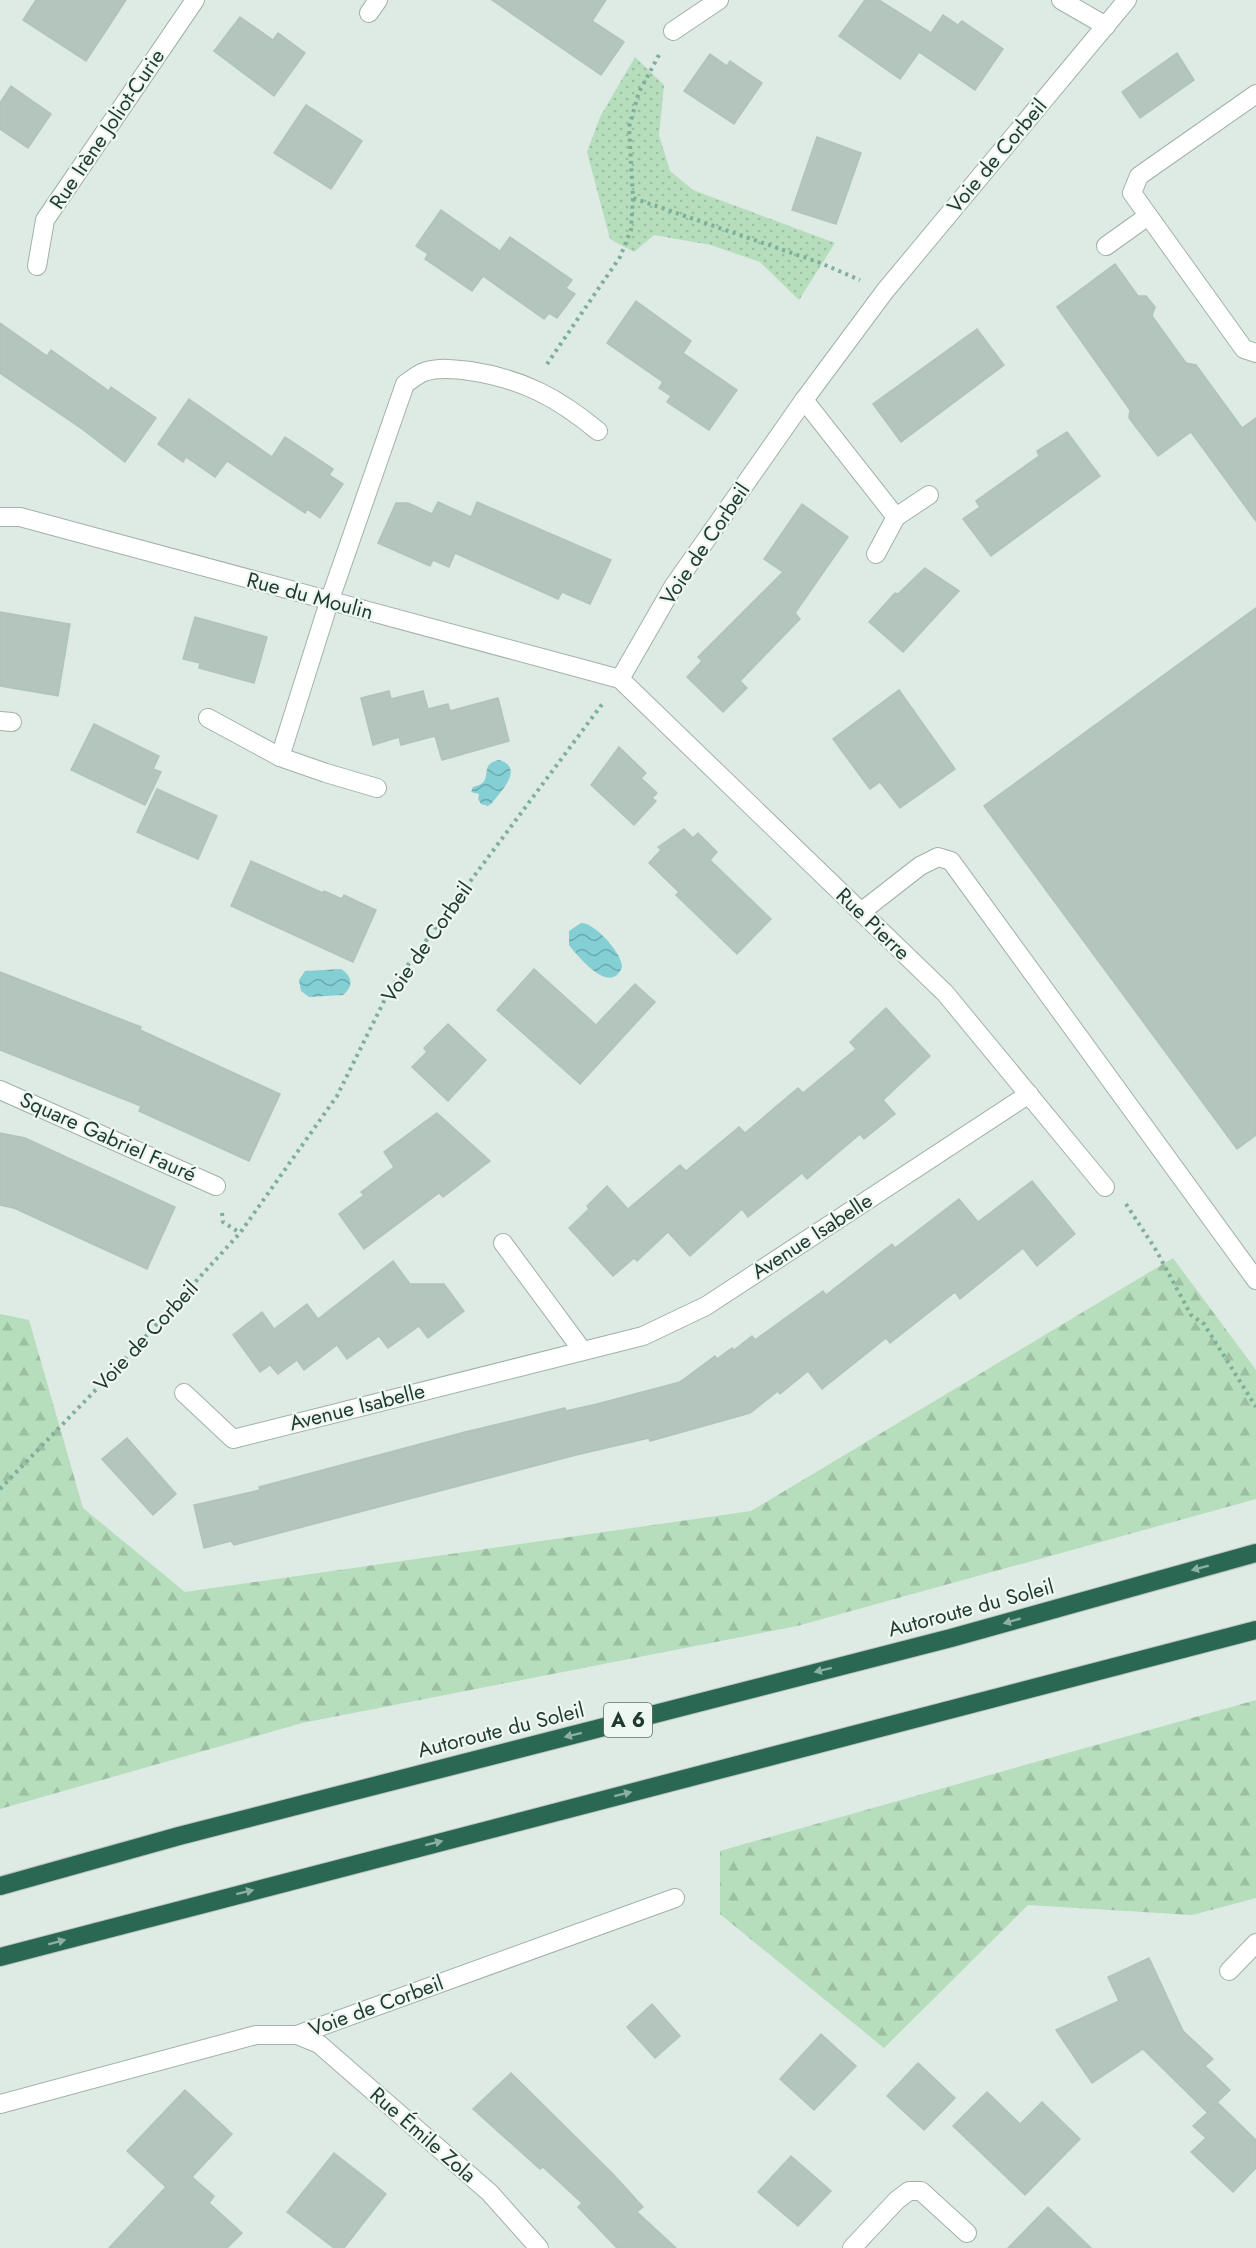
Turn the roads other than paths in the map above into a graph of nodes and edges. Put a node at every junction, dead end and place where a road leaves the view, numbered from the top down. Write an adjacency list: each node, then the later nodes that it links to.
1 (195, 0): 10 (street, Rue Irène Joliot-Curie)
2 (719, 0): 6 (street)
3 (1061, 0): 5 (street)
4 (1127, 0): 5 (street, Voie de Corbeil)
5 (1106, 26): 12 (street, Voie de Corbeil)
6 (673, 31)
7 (1256, 94): 8 (street)
8 (1148, 216): 9 (street); 11 (street)
9 (1106, 246)
10 (37, 266)
11 (1256, 352)
12 (804, 400): 16 (street); 19 (street, Voie de Corbeil)
13 (598, 431): 18 (street)
14 (929, 495): 16 (street)
15 (0, 517): 18 (street, Rue du Moulin)
16 (896, 517): 17 (street)
17 (876, 554)
18 (329, 602): 19 (street, Rue du Moulin); 21 (street)
19 (620, 680): 23 (street, Rue Pierre)
20 (208, 718): 21 (street)
21 (280, 756): 22 (street)
22 (377, 788)
23 (861, 912): 25 (street, Rue Pierre); 29 (street)
24 (0, 1090): 26 (street, Square Gabriel Fauré)
25 (1029, 1094): 27 (street, Rue Pierre); 30 (street, Avenue Isabelle)
26 (216, 1186)
27 (1105, 1187)
28 (503, 1243): 30 (street)
29 (1256, 1280)
30 (582, 1350): 31 (street, Avenue Isabelle)
31 (184, 1393)
32 (1256, 1553): 34 (highway, Autoroute du Soleil / A 6, one-way to 34)
33 (1256, 1630): 37 (highway, one-way to 33)
34 (0, 1886)
35 (675, 1898): 39 (street, Voie de Corbeil)
36 (1256, 1943): 38 (street)
37 (0, 1957)
38 (1229, 1971)
39 (297, 2034): 40 (street, Voie de Corbeil); 42 (street, Rue Émile Zola)
40 (0, 2104)
41 (967, 2233): 43 (street)
42 (539, 2248)
43 (852, 2248)

